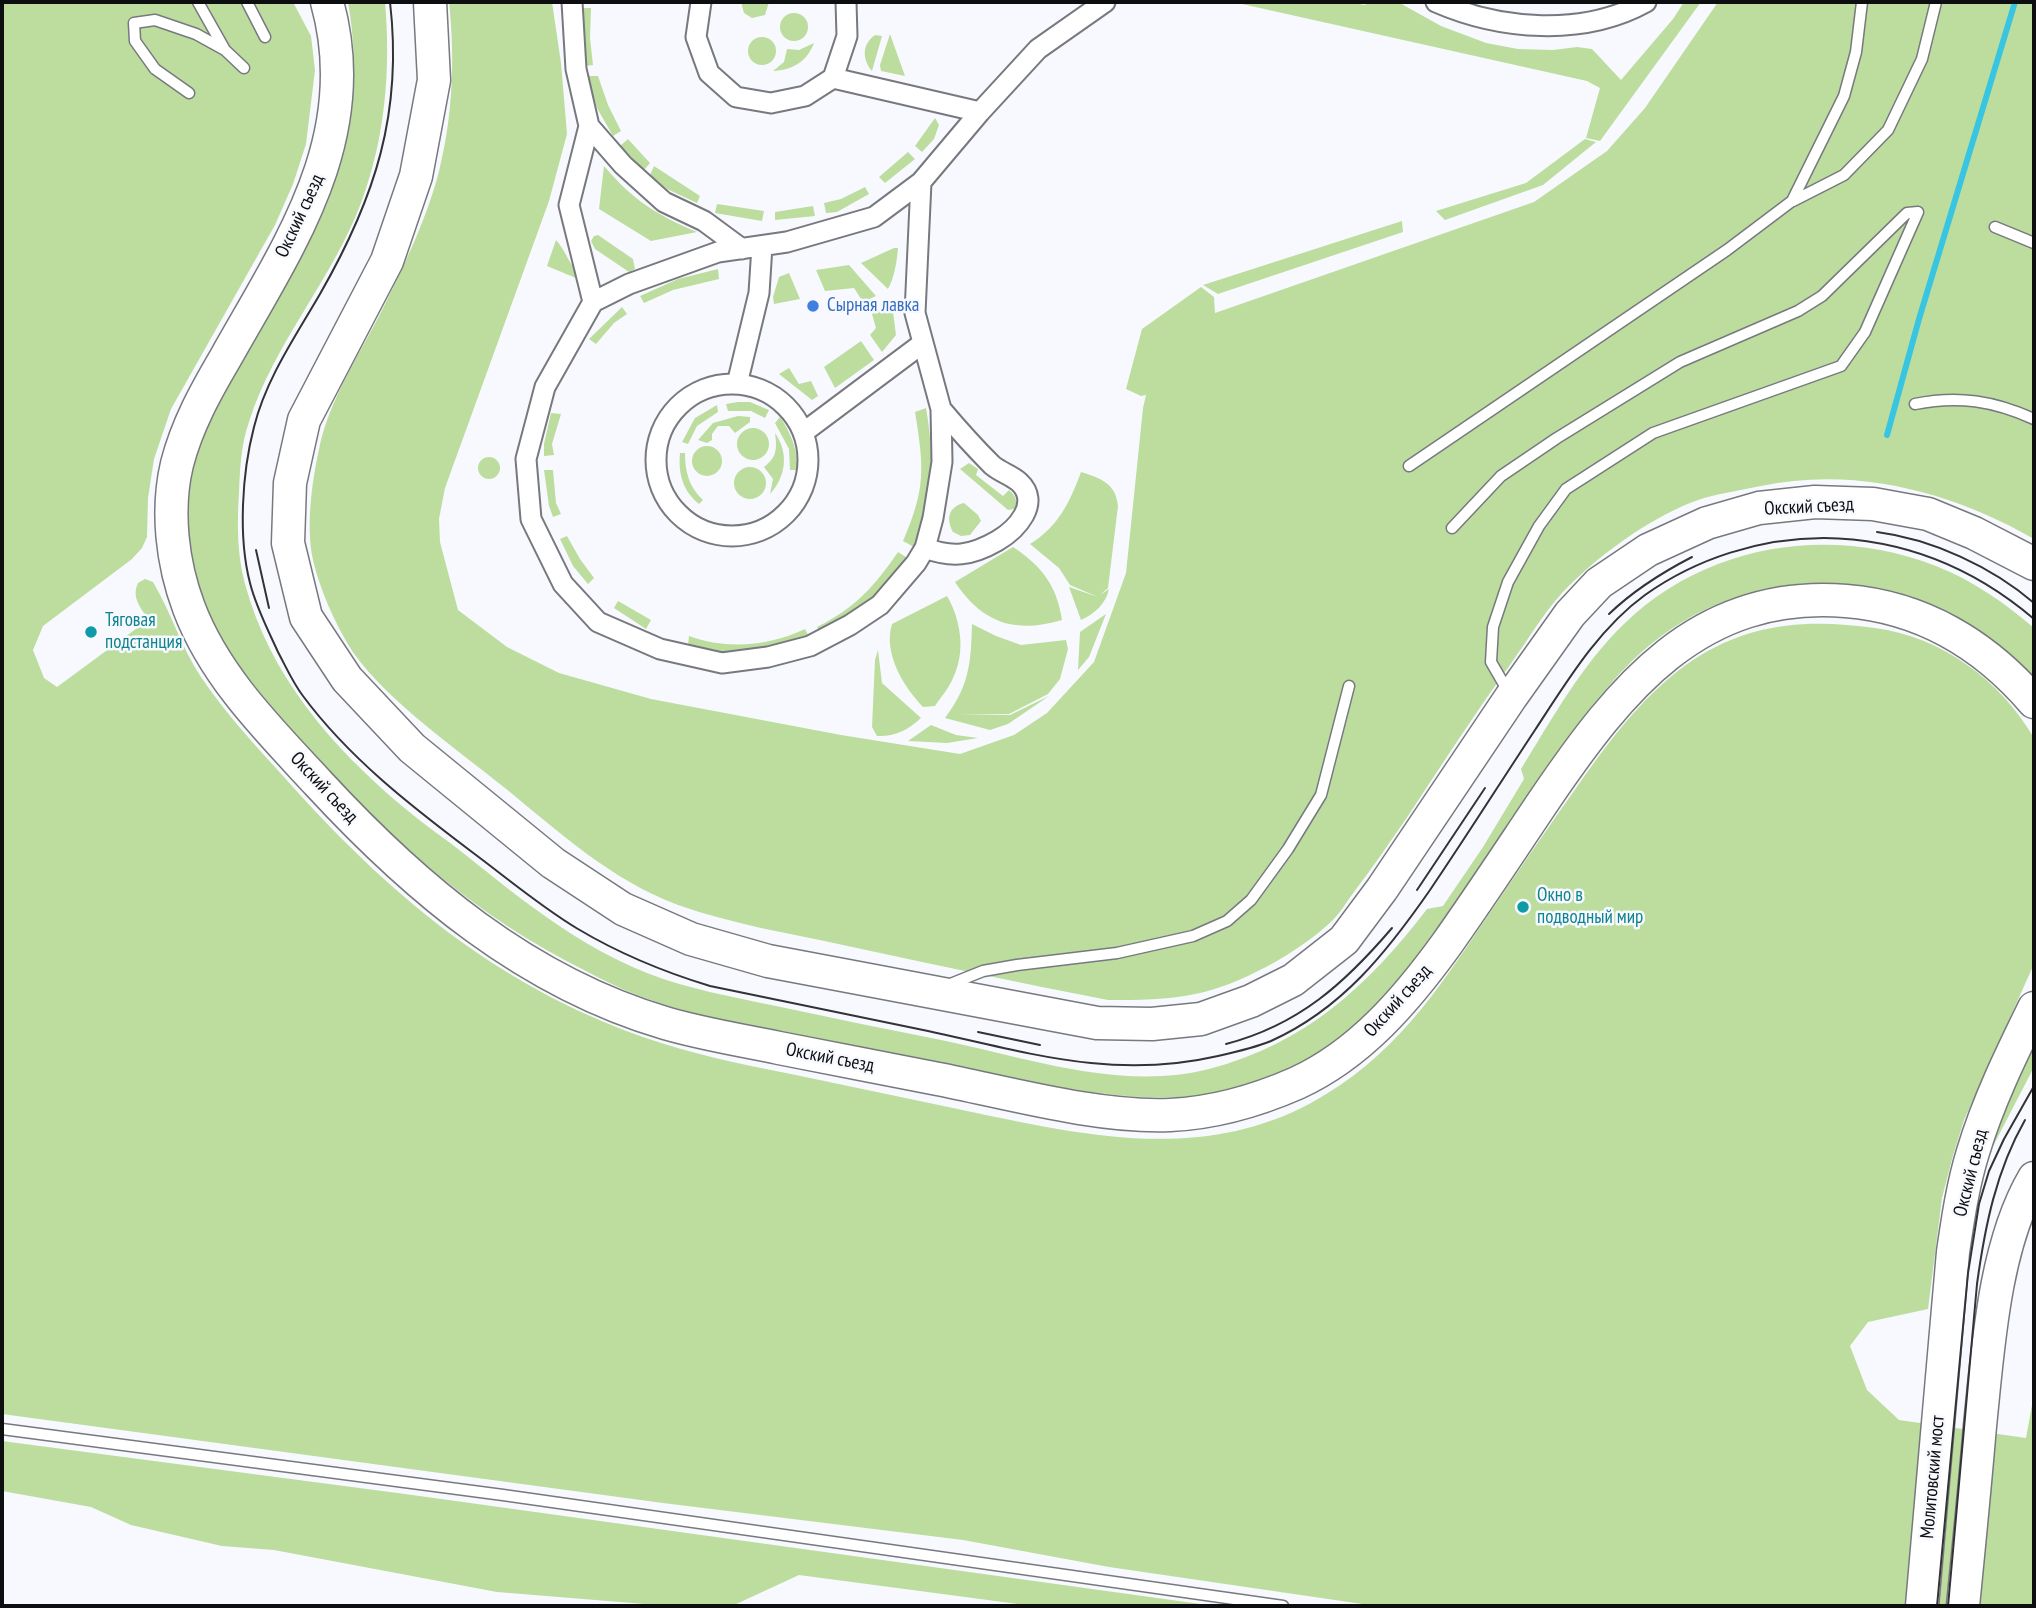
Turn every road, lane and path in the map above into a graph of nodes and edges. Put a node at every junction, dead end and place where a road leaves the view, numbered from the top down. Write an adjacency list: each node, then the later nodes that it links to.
1 (198, 2): 14 (lane)
2 (247, 2): 13 (lane)
3 (327, 2): 39 (main road, Окский съезд)
4 (430, 2): 40 (main road, Окский съезд)
5 (572, 2): 19 (street)
6 (701, 2): 16 (street)
7 (846, 2): 16 (street)
8 (1105, 2): 18 (street)
9 (1436, 2): 10 (street)
10 (1646, 2)
11 (1862, 2): 21 (lane)
12 (1936, 2): 21 (lane)
13 (265, 37)
14 (225, 50): 15 (lane); 17 (lane)
15 (244, 68)
16 (833, 78): 18 (street)
17 (188, 93)
18 (980, 112): 20 (street)
19 (589, 126): 25 (street); 26 (street)
20 (921, 182): 24 (street); 27 (street)
21 (1792, 201): 33 (lane)
22 (1995, 227): 23 (lane)
23 (2034, 243)
24 (762, 246): 25 (street); 28 (street)
25 (742, 249): 26 (street)
26 (593, 302): 35 (street)
27 (923, 343): 30 (street); 32 (street)
28 (737, 384): 32 (street); 32 (street)
29 (1915, 404): 31 (lane)
30 (941, 409): 35 (street); 35 (street)
31 (2034, 419)
32 (804, 432)
33 (1409, 466)
34 (1452, 528): 38 (lane)
35 (925, 548)
36 (2034, 564): 38 (main road, Окский съезд)
37 (1349, 686): 40 (lane)
38 (1511, 697): 40 (main road, Окский съезд)
39 (2034, 702)
40 (931, 992)
41 (2034, 1008): 43 (main road, Окский съезд)
42 (2034, 1178): 47 (main road)
43 (1944, 1347): 46 (main road, Молитовский мост)
44 (2, 1429): 45 (lane)
45 (1283, 1606)
46 (1922, 1606)
47 (1963, 1606)

